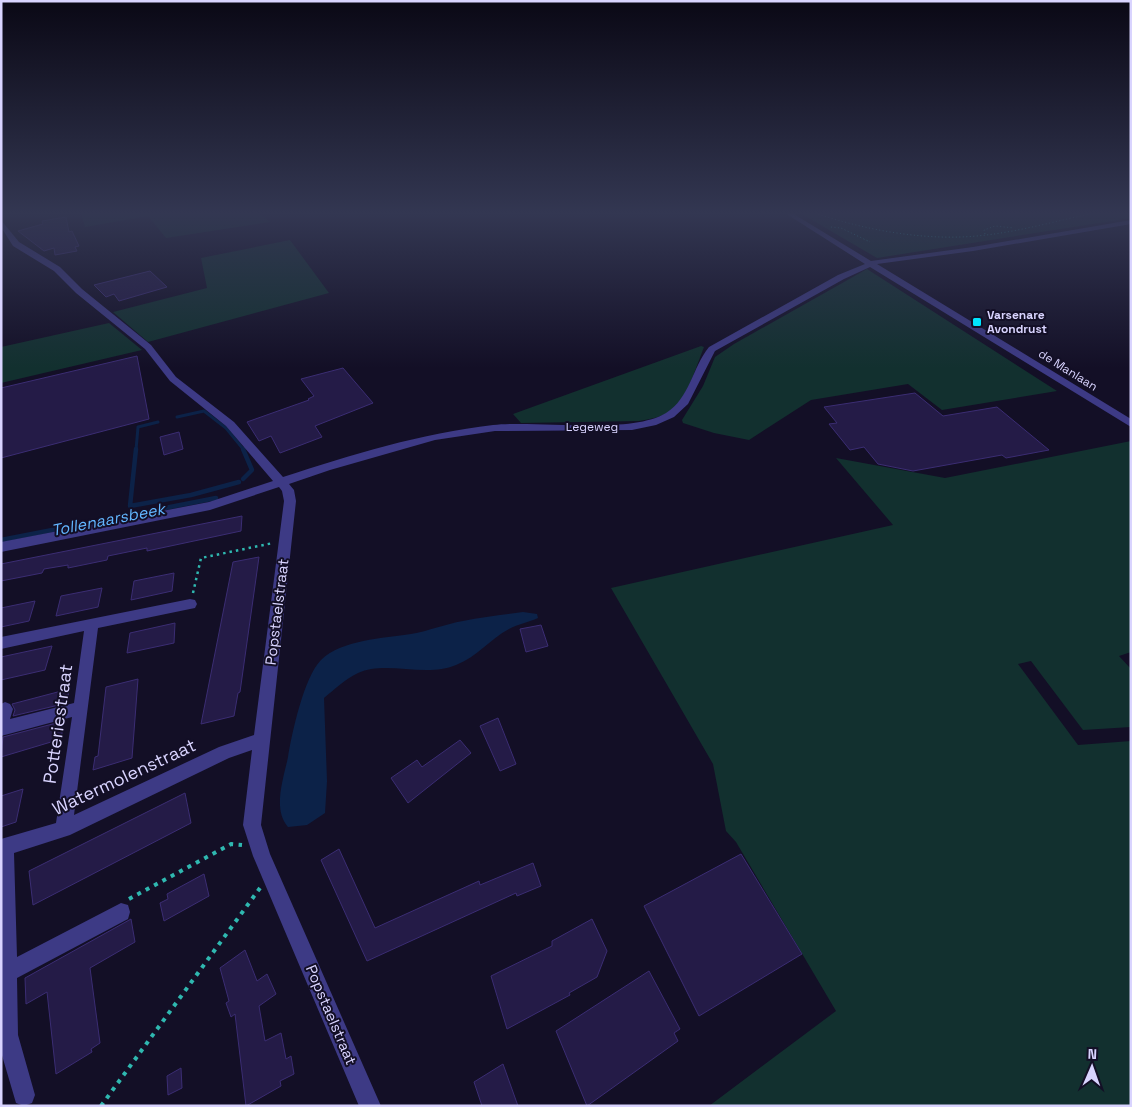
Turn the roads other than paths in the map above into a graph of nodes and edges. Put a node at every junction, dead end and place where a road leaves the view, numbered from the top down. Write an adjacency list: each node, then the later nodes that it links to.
1 (50, 265): 5 (street, Popstaelstraat)
2 (867, 265): 5 (street, Legeweg)
3 (873, 265): 4 (street, de Manlaan)
4 (1131, 424)
5 (279, 483): 6 (street, Legeweg); 13 (street, Popstaelstraat)
6 (1, 547)
7 (190, 604): 8 (street)
8 (92, 625): 9 (street); 10 (street, Potteriestraat)
9 (1, 644)
10 (80, 708): 12 (street); 14 (street, Potteriestraat)
11 (5, 709): 12 (street)
12 (1, 728)
13 (262, 739): 14 (street, Watermolenstraat); 20 (street, Popstaelstraat)
14 (64, 829): 15 (street, Watermolenstraat)
15 (3, 854): 17 (street)
16 (121, 912): 17 (street)
17 (7, 973): 18 (street)
18 (5, 1039): 19 (street)
19 (24, 1095)
20 (370, 1106)

